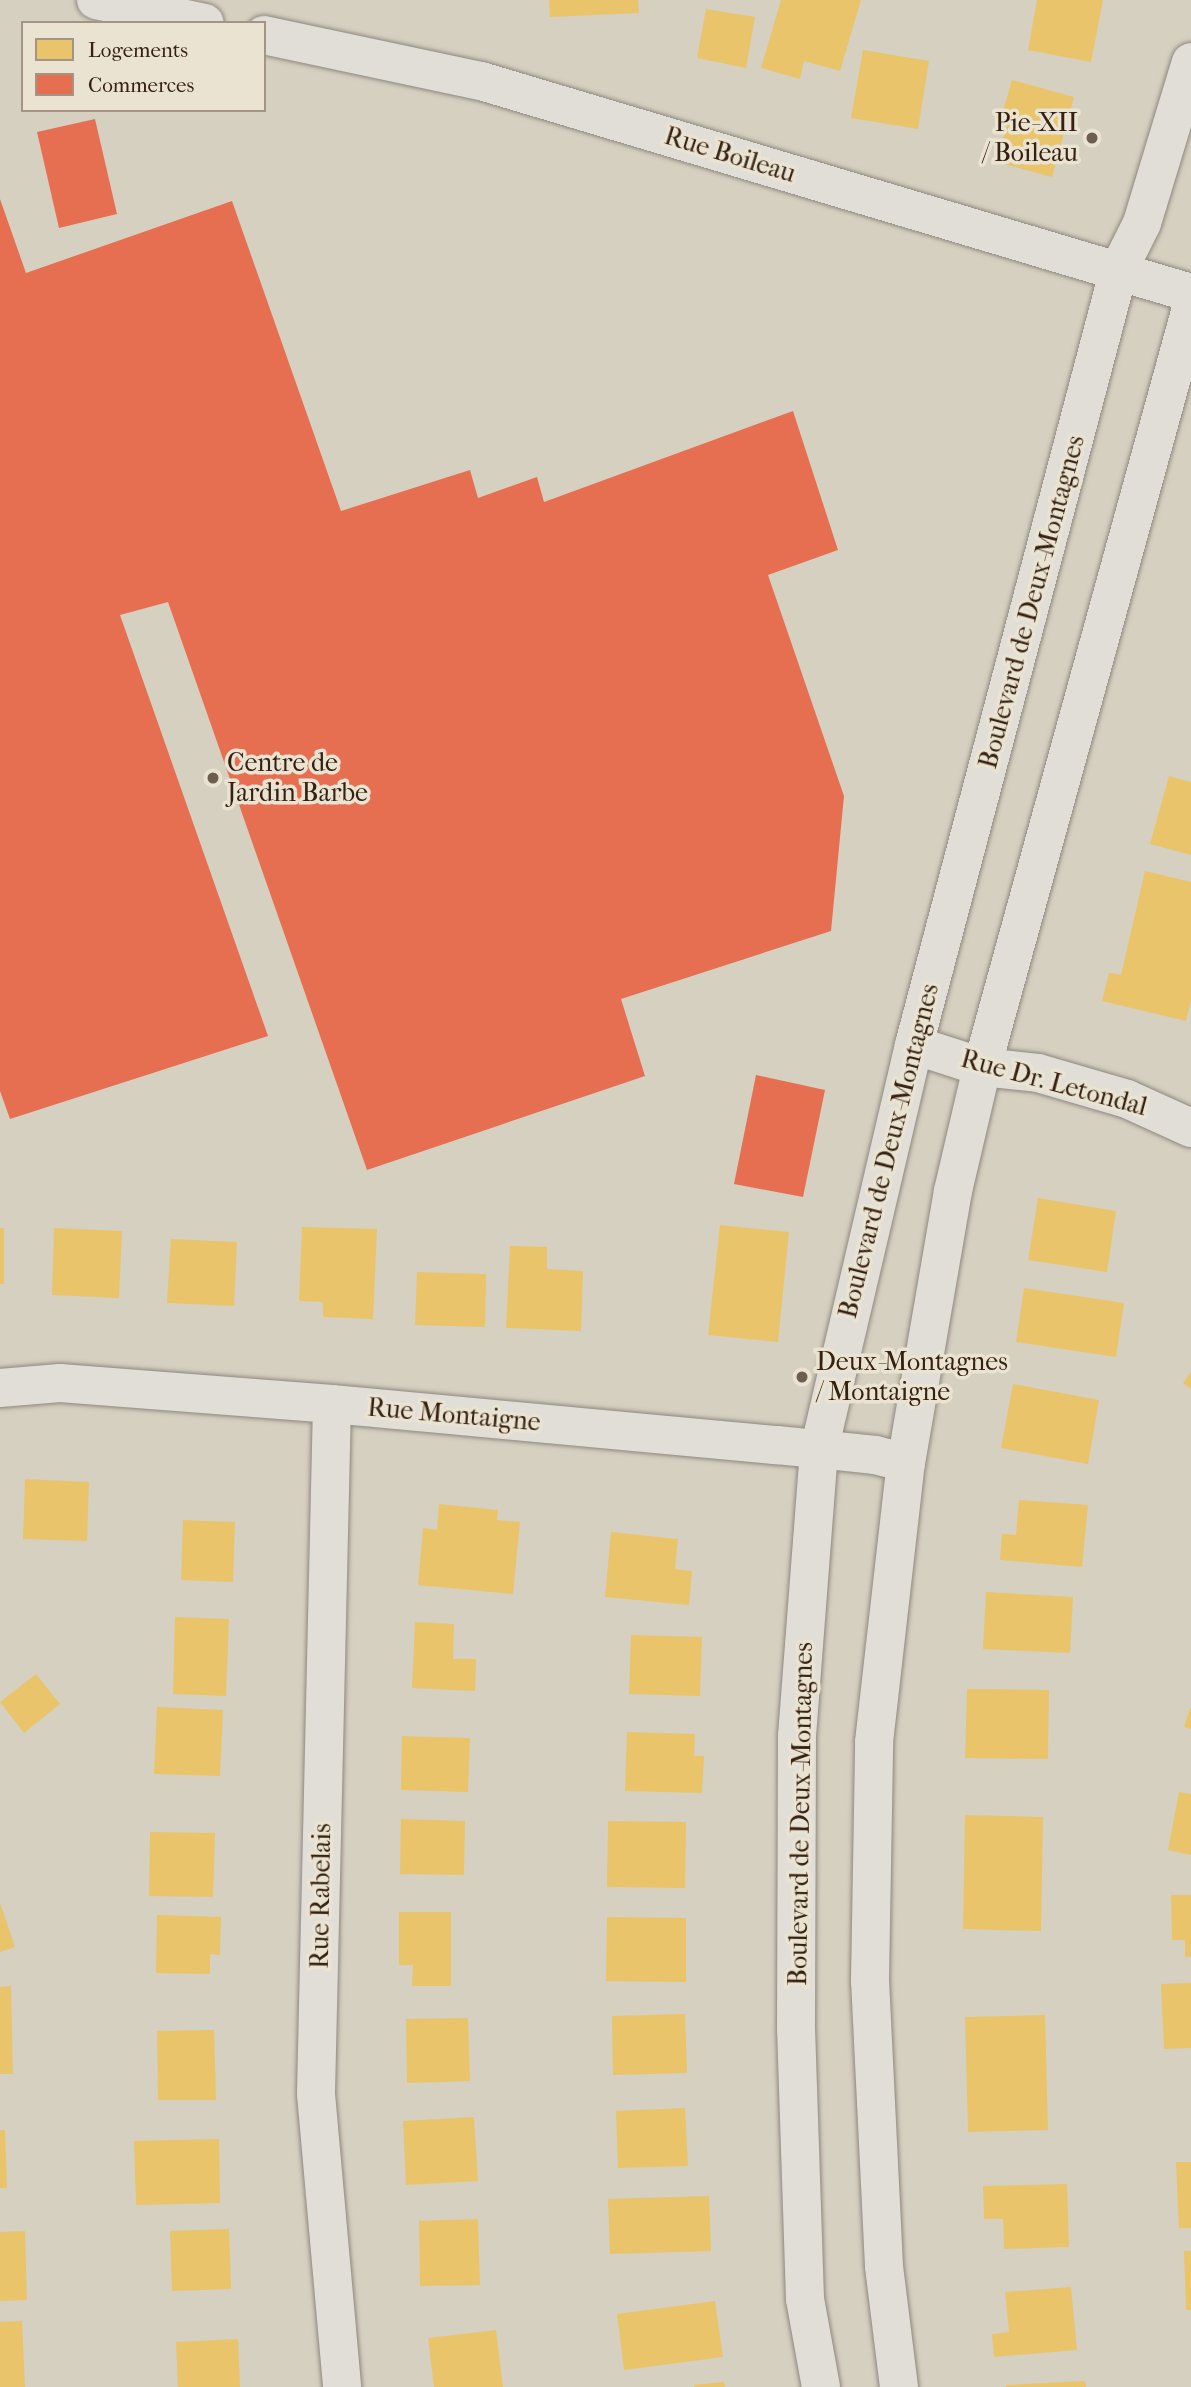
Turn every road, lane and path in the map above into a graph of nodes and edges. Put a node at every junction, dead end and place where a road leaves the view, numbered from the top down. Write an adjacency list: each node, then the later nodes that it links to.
1 (96, 0): 2 (street)
2 (196, 21)
3 (266, 35): 5 (street, Rue Boileau)
4 (1191, 62): 5 (street, Boulevard de Deux-Montagnes)
5 (1119, 269): 6 (street, Rue Boileau); 8 (street, Boulevard de Deux-Montagnes)
6 (1191, 293)
7 (1191, 308): 9 (street)
8 (914, 1045): 9 (street, Rue Dr. Letondal); 13 (street, Boulevard de Deux-Montagnes)
9 (982, 1067): 10 (street, Rue Dr. Letondal); 14 (street)
10 (1191, 1128)
11 (0, 1388): 12 (street, Rue Montaigne)
12 (332, 1404): 13 (street, Rue Montaigne); 15 (street, Rue Rabelais)
13 (819, 1450): 14 (street, Rue Montaigne); 16 (street, Boulevard de Deux-Montagnes)
14 (906, 1463): 17 (street)
15 (342, 2387)
16 (821, 2387)
17 (899, 2387)

